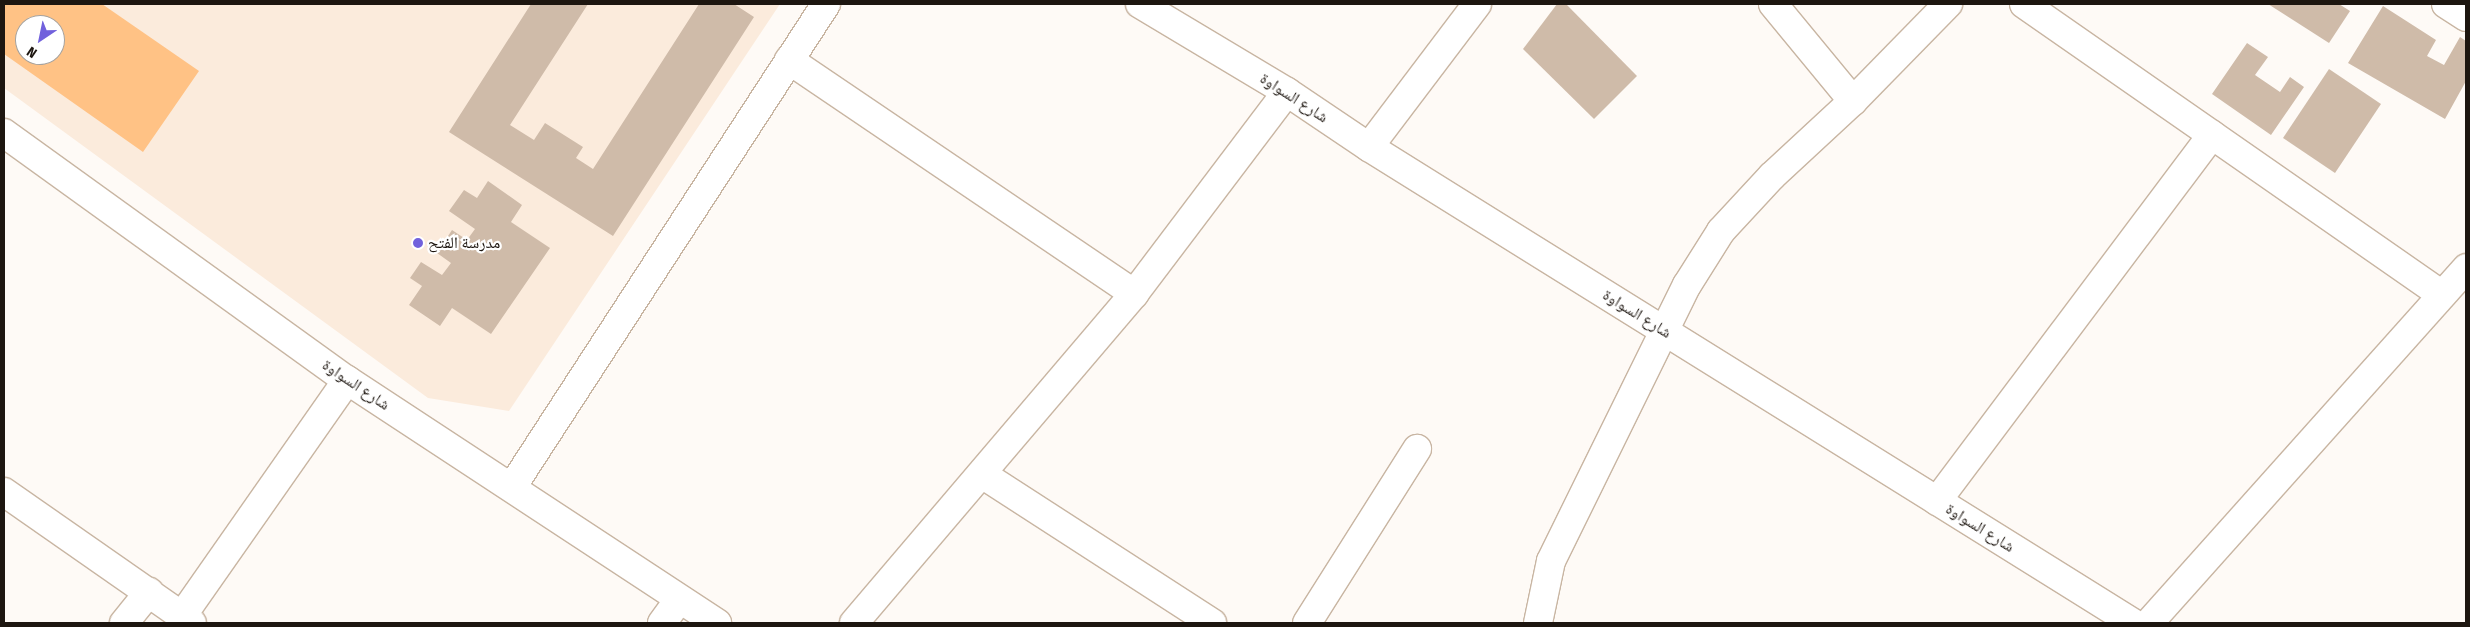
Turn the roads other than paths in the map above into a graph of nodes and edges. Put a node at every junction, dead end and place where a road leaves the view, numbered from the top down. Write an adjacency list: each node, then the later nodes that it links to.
1 (826, 4): 7 (street)
2 (1477, 4): 12 (street)
3 (1773, 4): 9 (street)
4 (1948, 4): 9 (street)
5 (2024, 4): 11 (street)
6 (1157, 8): 8 (street, شارع السواوة)
7 (789, 60): 14 (street); 20 (street)
8 (1287, 92): 12 (street, شارع السواوة); 14 (street)
9 (1853, 100): 16 (street)
10 (4, 133): 17 (street, شارع السواوة)
11 (2212, 135): 15 (street); 22 (street)
12 (1370, 147): 16 (street, شارع السواوة)
13 (2466, 268): 15 (street)
14 (1134, 294): 19 (street)
15 (2442, 295): 34 (street)
16 (1665, 331): 22 (street, شارع السواوة); 32 (street)
17 (346, 380): 20 (street, شارع السواوة); 25 (street)
18 (1417, 449): 31 (street)
19 (982, 474): 29 (street); 30 (street)
20 (512, 487): 24 (street, شارع السواوة)
21 (4, 492): 23 (street)
22 (1937, 501): 33 (street, شارع السواوة)
23 (149, 592): 25 (street); 26 (street)
24 (679, 600): 27 (street); 28 (street, شارع السواوة)
25 (187, 619)
26 (124, 623)
27 (662, 623)
28 (718, 623)
29 (854, 623)
30 (1212, 623)
31 (1307, 623)
32 (1538, 623)
33 (2133, 623)
34 (2148, 623)

